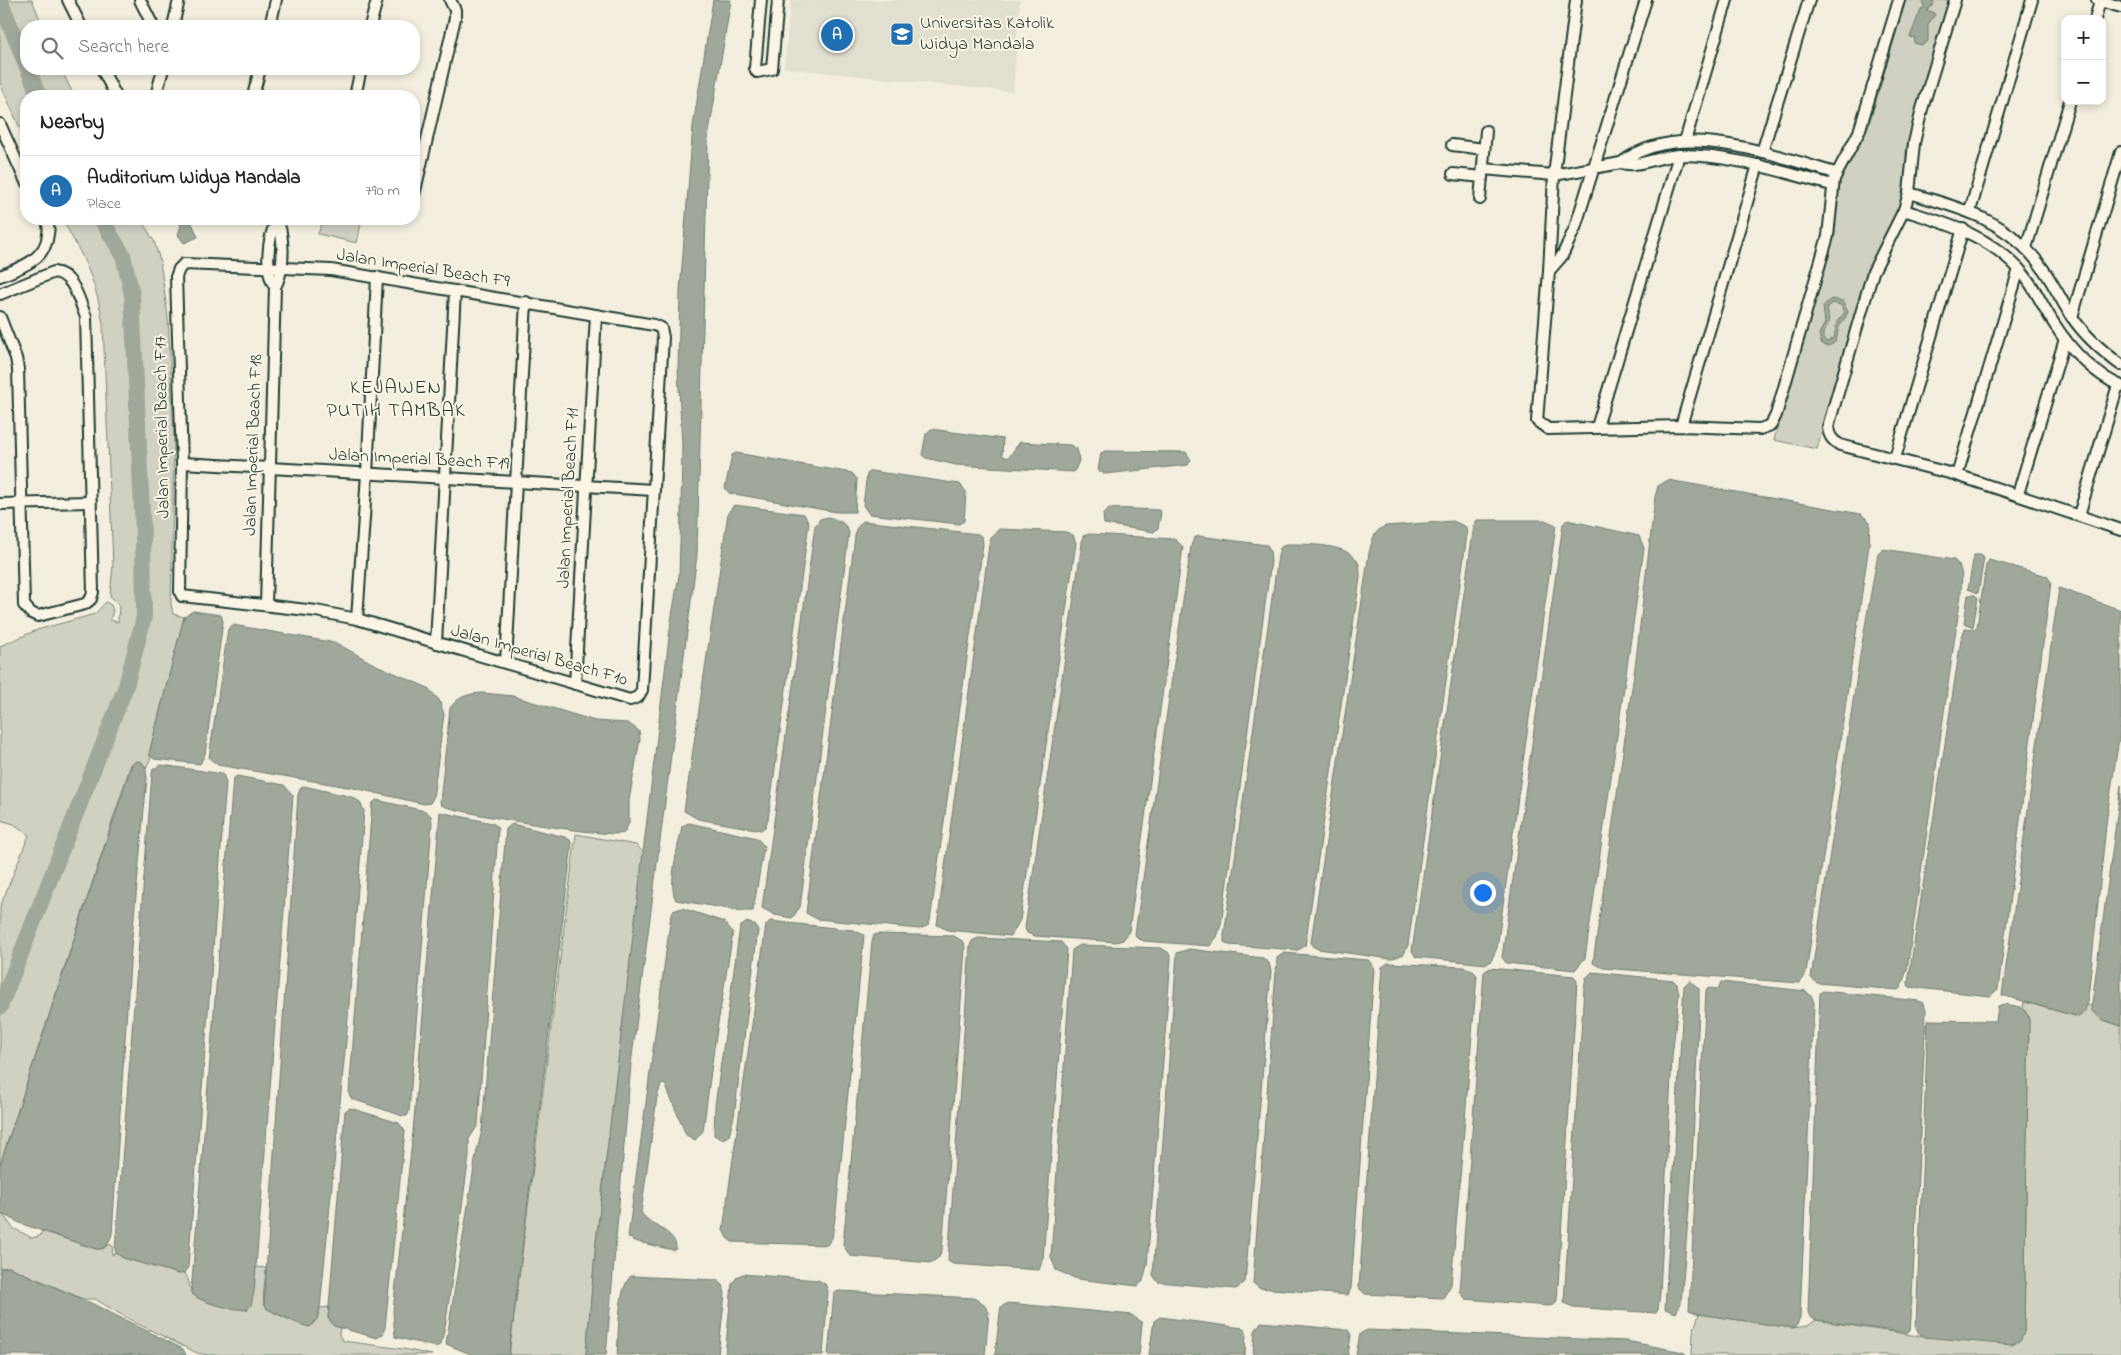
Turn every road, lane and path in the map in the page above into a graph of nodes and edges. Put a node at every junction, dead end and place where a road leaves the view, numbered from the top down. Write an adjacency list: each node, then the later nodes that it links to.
1 (68, 0): 19 (street)
2 (140, 0): 20 (street)
3 (179, 0): 21 (street)
4 (276, 0): 22 (street)
5 (377, 0): 23 (street)
6 (450, 0): 43 (street)
7 (761, 0): 8 (street)
8 (778, 0)
9 (1576, 0): 49 (street)
10 (1646, 0): 44 (street)
11 (1727, 0): 35 (street)
12 (1809, 0): 38 (street)
13 (1899, 0): 47 (street)
14 (1955, 0): 51 (street)
15 (2032, 0): 54 (street)
16 (2099, 0): 17 (street); 18 (street)
17 (2121, 7)
18 (2096, 15)
19 (78, 20)
20 (150, 20)
21 (174, 20)
22 (271, 20)
23 (372, 20)
24 (105, 75): 28 (street)
25 (161, 75): 29 (street)
26 (258, 75): 30 (street)
27 (360, 75): 31 (street)
28 (113, 90)
29 (158, 90)
30 (255, 90)
31 (356, 90)
32 (2069, 105): 59 (street)
33 (0, 124): 45 (street)
34 (1486, 131): 37 (street)
35 (1685, 141): 38 (street); 41 (street)
36 (1452, 145): 37 (street)
37 (1484, 149): 46 (street)
38 (1762, 152): 47 (street)
39 (2121, 152): 73 (street)
40 (1679, 155): 41 (street); 42 (street); 79 (street)
41 (1620, 163): 44 (street)
42 (1758, 165): 50 (street); 78 (street)
43 (420, 167)
44 (1595, 168): 49 (street); 64 (street)
45 (20, 169)
46 (1483, 173): 48 (street); 49 (street); 52 (street)
47 (1836, 173): 50 (street)
48 (1453, 174)
49 (1554, 175): 64 (street)
50 (1832, 185): 78 (street)
51 (1909, 193): 53 (street); 54 (street)
52 (1480, 199)
53 (1904, 210): 58 (street); 80 (street)
54 (1970, 211): 59 (street)
55 (47, 225): 65 (street)
56 (274, 225): 61 (street)
57 (278, 225): 62 (street)
58 (1963, 229): 63 (street); 80 (street)
59 (2026, 248): 73 (street)
60 (184, 264): 61 (street, Jalan Imperial Beach F9); 81 (street, Jalan Imperial Beach F17)
61 (269, 268): 62 (street, Jalan Imperial Beach F9); 67 (street)
62 (281, 268): 66 (street, Jalan Imperial Beach F9); 67 (street)
63 (2019, 269): 75 (street); 84 (street)
64 (1549, 271): 79 (street)
65 (0, 276)
66 (377, 277): 68 (street, Jalan Imperial Beach F9); 83 (street)
67 (275, 287): 82 (street, Jalan Imperial Beach F18)
68 (454, 291): 70 (street, Jalan Imperial Beach F9); 85 (street)
69 (0, 294): 90 (street)
70 (526, 302): 71 (street, Jalan Imperial Beach F9); 86 (street)
71 (596, 315): 74 (street, Jalan Imperial Beach F9); 87 (street, Jalan Imperial Beach F11)
72 (0, 317): 91 (street)
73 (2072, 317): 76 (street)
74 (654, 325): 88 (street, Jalan Imperial Beach F10)
75 (2065, 339): 77 (street); 89 (street)
76 (2121, 365)
77 (2120, 386): 93 (street)
78 (1680, 426): 79 (street)
79 (1598, 427)
80 (1894, 458): 84 (street)
81 (182, 463): 82 (street, Jalan Imperial Beach F19); 95 (street, Jalan Imperial Beach F17)
82 (269, 468): 83 (street, Jalan Imperial Beach F19); 96 (street, Jalan Imperial Beach F18)
83 (368, 474): 85 (street, Jalan Imperial Beach F19); 97 (street)
84 (1957, 475): 89 (street)
85 (443, 478): 86 (street, Jalan Imperial Beach F19); 98 (street)
86 (516, 482): 87 (street, Jalan Imperial Beach F19); 99 (street)
87 (587, 486): 88 (street, Jalan Imperial Beach F19); 100 (street, Jalan Imperial Beach F11)
88 (654, 490): 100 (street, Jalan Imperial Beach F10)
89 (2018, 494): 93 (street)
90 (90, 502): 91 (street); 91 (street)
91 (21, 503): 92 (street)
92 (0, 504)
93 (2079, 515): 94 (street)
94 (2121, 530)
95 (180, 592): 96 (street, Jalan Imperial Beach F10)
96 (266, 605): 97 (street, Jalan Imperial Beach F10)
97 (357, 619): 98 (street, Jalan Imperial Beach F10)
98 (436, 643): 99 (street, Jalan Imperial Beach F10)
99 (506, 663): 100 (street, Jalan Imperial Beach F10)
100 (575, 684)

